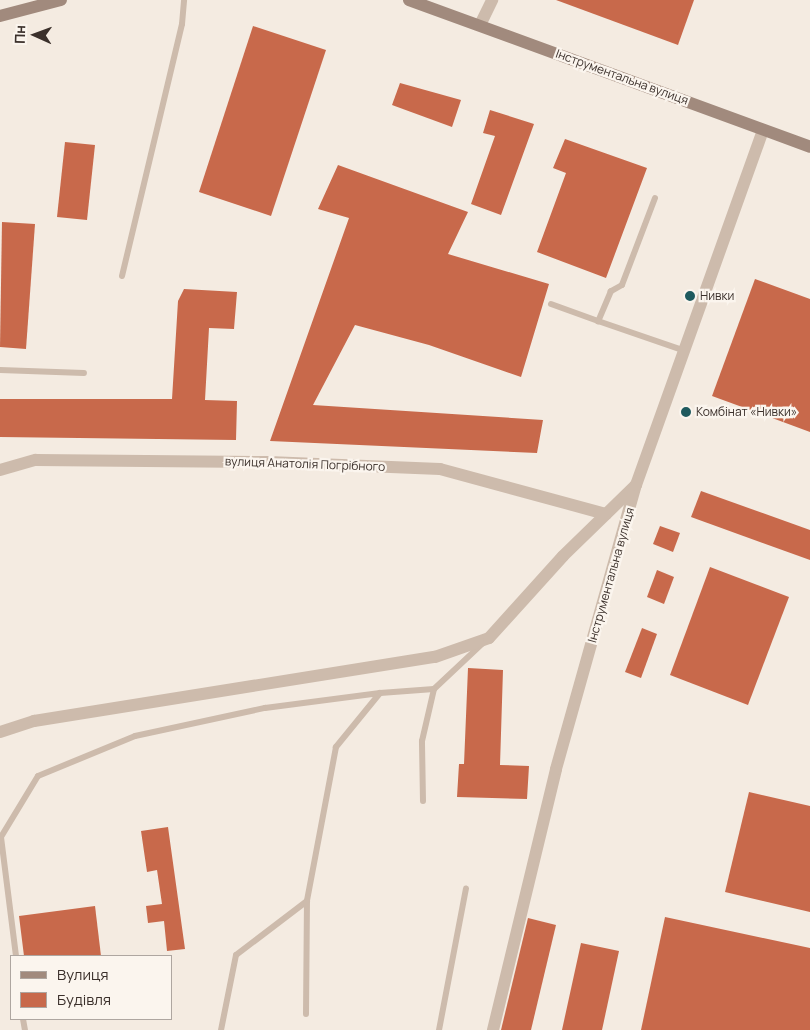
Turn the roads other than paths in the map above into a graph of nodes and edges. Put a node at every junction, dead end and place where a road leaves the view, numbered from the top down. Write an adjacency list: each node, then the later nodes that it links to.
1 (61, 0): 5 (street)
2 (184, 0): 12 (lane)
3 (409, 0): 6 (street, Інструментальна вулиця)
4 (492, 0): 8 (street)
5 (38, 3): 7 (street)
6 (424, 3): 8 (street, Інструментальна вулиця)
7 (0, 16)
8 (480, 25): 9 (street, Інструментальна вулиця)
9 (763, 130): 10 (street, Інструментальна вулиця); 15 (street, Інструментальна вулиця)
10 (810, 147)
11 (655, 198): 14 (lane)
12 (122, 276)
13 (551, 304): 14 (lane)
14 (598, 321): 15 (lane)
15 (686, 351): 19 (street, Інструментальна вулиця)
16 (0, 370): 17 (lane)
17 (84, 373)
18 (0, 470): 20 (street, вулиця Анатолія Погрібного)
19 (636, 485): 20 (street); 32 (street, Інструментальна вулиця)
20 (606, 514): 21 (street)
21 (489, 638): 22 (lane); 24 (street)
22 (434, 689): 23 (lane); 25 (lane)
23 (380, 693): 27 (lane); 28 (lane)
24 (0, 732)
25 (423, 801)
26 (466, 889): 31 (lane)
27 (307, 901): 29 (lane); 30 (lane)
28 (16, 955)
29 (306, 1014)
30 (221, 1030)
31 (438, 1030)
32 (493, 1030)

